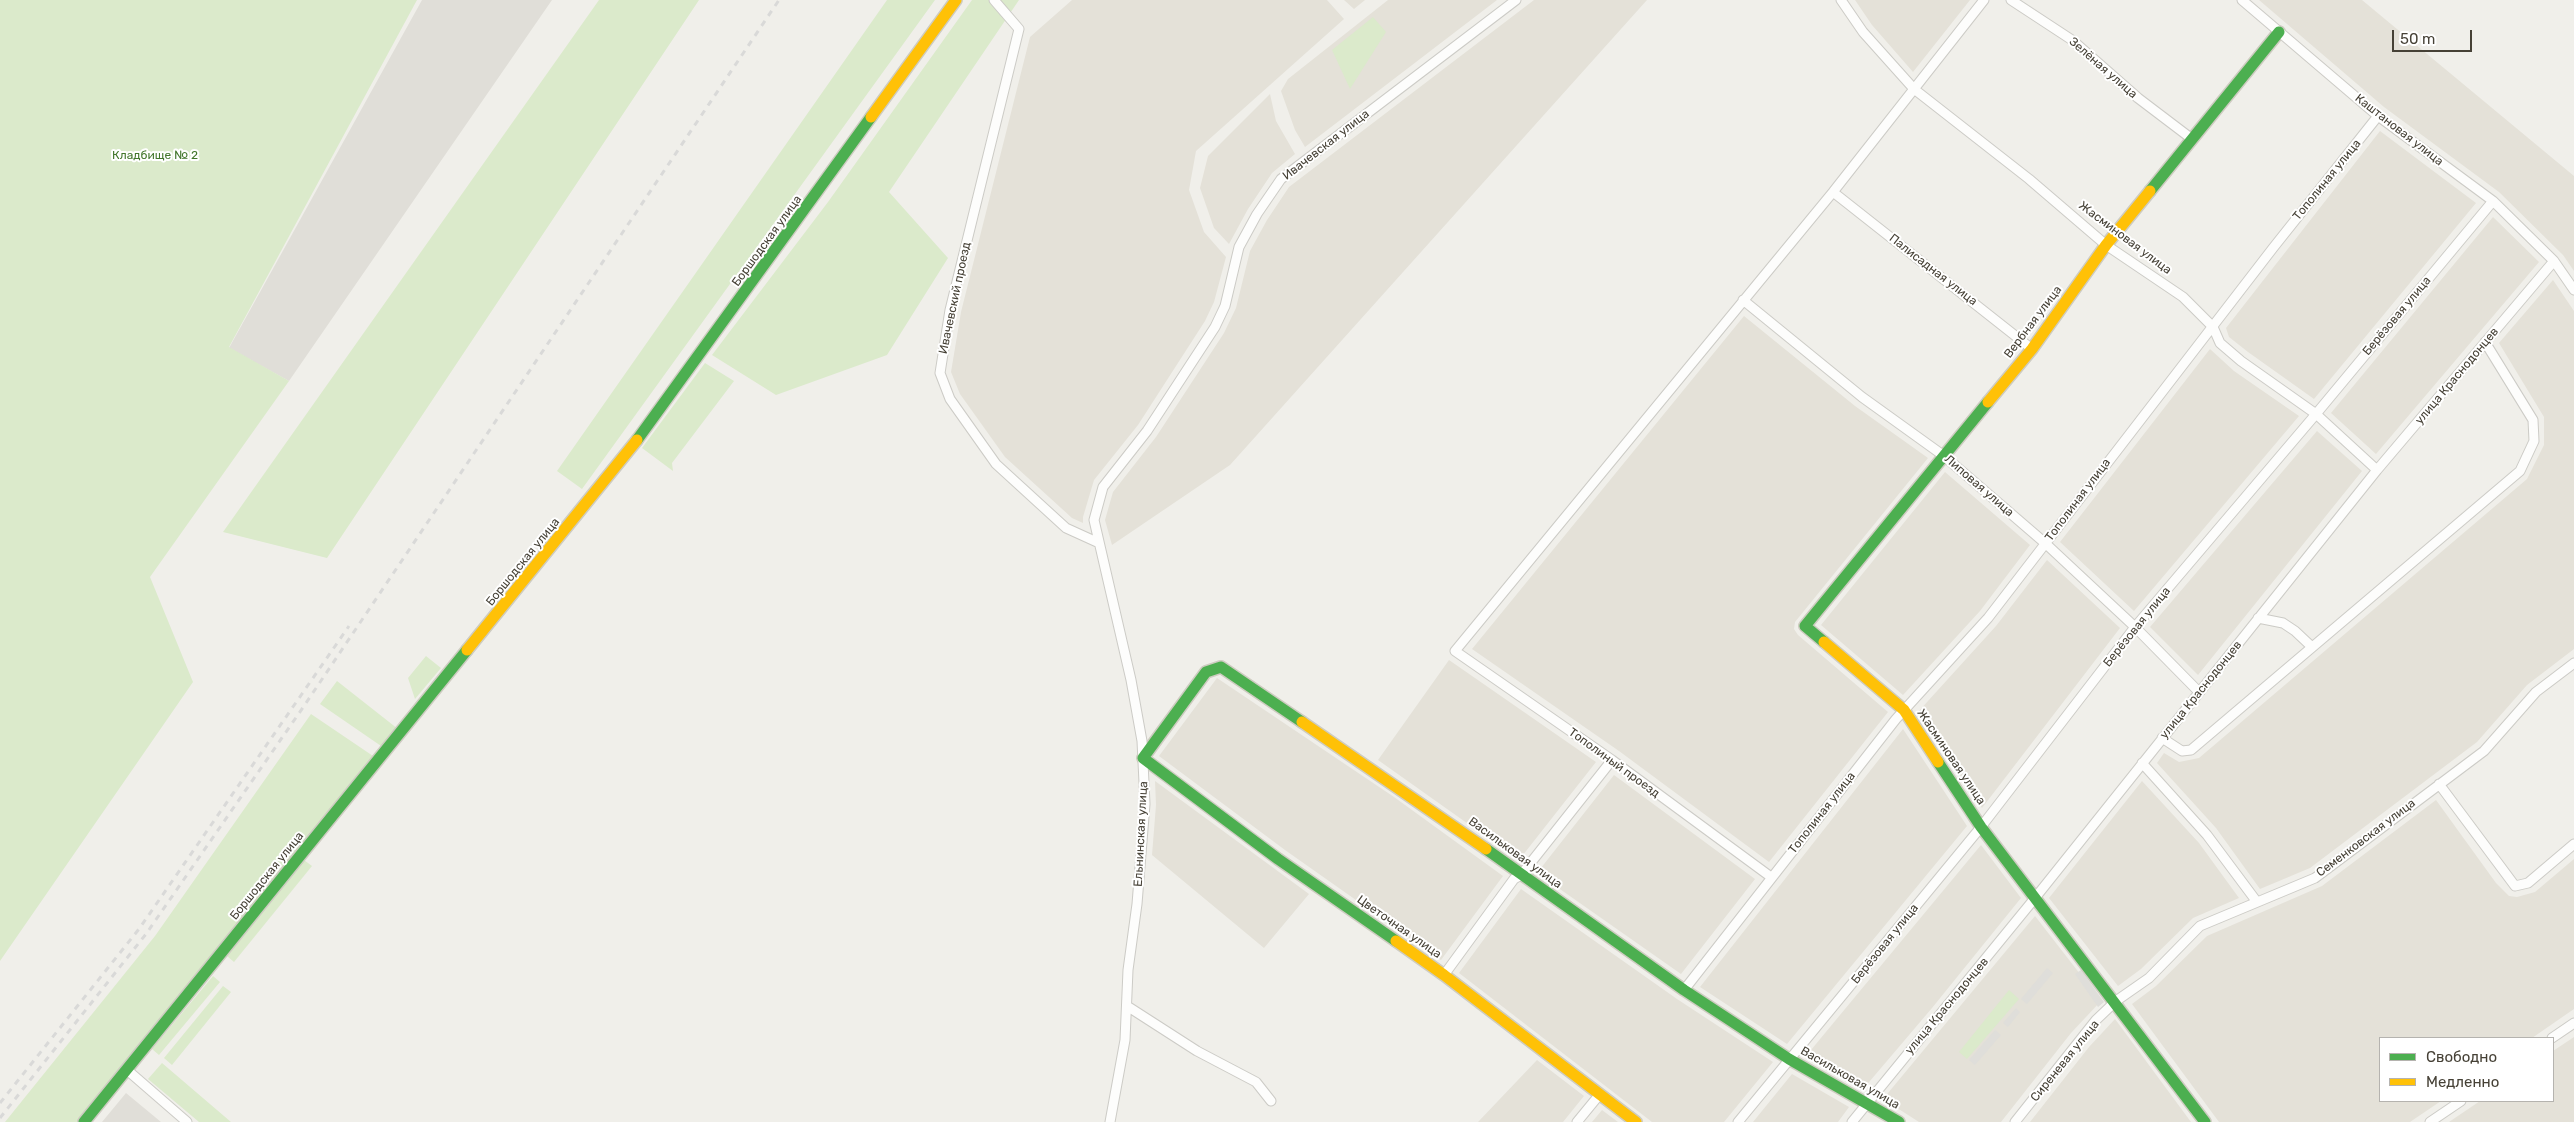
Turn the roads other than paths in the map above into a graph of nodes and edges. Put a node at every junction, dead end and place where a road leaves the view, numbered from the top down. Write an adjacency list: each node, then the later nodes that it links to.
1 (956, 0): 52 (street, Боршодская улица)
2 (994, 0): 25 (street, Ивачевский проезд)
3 (1516, 0): 24 (street, Ивачевская улица)
4 (1842, 0): 9 (street, Жасминовая улица)
5 (1984, 0): 9 (street)
6 (2011, 0): 11 (street, Зелёная улица)
7 (2242, 0): 8 (street, Каштановая улица)
8 (2279, 32): 10 (street, Каштановая улица); 11 (street, Вербная улица)
9 (1914, 89): 12 (street); 14 (street, Жасминовая улица)
10 (2378, 116): 13 (street, Каштановая улица); 18 (street, Тополиная улица)
11 (2192, 139): 14 (street, Вербная улица)
12 (1833, 192): 17 (street); 20 (street, Палисадная улица)
13 (2492, 201): 15 (street, Каштановая улица); 21 (street, Берёзовая улица)
14 (2106, 245): 18 (street, Жасминовая улица); 20 (street, Вербная улица)
15 (2554, 261): 16 (street, Каштановая улица); 19 (street, улица Краснодонцев)
16 (2574, 290)
17 (1743, 300): 22 (street, Липовая улица); 36 (street, Тополиный проезд)
18 (2213, 327): 21 (street, Жасминовая улица); 26 (street, Тополиная улица)
19 (2485, 342): 23 (street, улица Краснодонцев); 30 (street)
20 (2032, 349): 22 (street, Вербная улица)
21 (2316, 414): 23 (street, Жасминовая улица); 29 (street, Берёзовая улица)
22 (1944, 456): 26 (street, Липовая улица); 28 (street, Вербная улица)
23 (2377, 470): 27 (street, улица Краснодонцев)
24 (1094, 520): 25 (street, Ельнинская улица)
25 (1099, 543): 35 (street, Ельнинская улица)
26 (2045, 543): 29 (street, Липовая улица); 33 (street, Тополиная улица)
27 (2258, 618): 30 (street); 32 (street, улица Краснодонцев)
28 (1805, 626): 33 (street, Жасминовая улица)
29 (2135, 627): 32 (street, Липовая улица); 39 (street, Берёзовая улица)
30 (2312, 647): 34 (street)
31 (2574, 663): 38 (street, Семенковская улица)
32 (2199, 692): 34 (street, улица Краснодонцев)
33 (1904, 710): 39 (street, Жасминовая улица); 42 (street, Тополиная улица)
34 (2162, 738): 37 (street, улица Краснодонцев)
35 (1143, 758): 41 (street, Васильковая улица); 45 (street, Цветочная улица); 48 (street, Ельнинская улица)
36 (1612, 760): 41 (street); 42 (street, Тополиный проезд)
37 (2142, 764): 43 (street, улица Краснодонцев); 44 (street)
38 (2439, 784): 40 (street); 44 (street, Семенковская улица)
39 (1981, 827): 43 (street, Жасминовая улица); 51 (street, Берёзовая улица)
40 (2574, 844)
41 (1521, 875): 45 (street); 46 (street, Васильковая улица)
42 (1770, 877): 46 (street, Тополиная улица)
43 (2035, 898): 47 (street, Жасминовая улица); 55 (street, улица Краснодонцев)
44 (2257, 902): 47 (street, Семенковская улица)
45 (1444, 975): 53 (street, Цветочная улица)
46 (1684, 990): 51 (street, Васильковая улица)
47 (2116, 1002): 65 (street, Сиреневая улица); 66 (street, Жасминовая улица)
48 (1127, 1006): 54 (street); 59 (street, Ельнинская улица)
49 (2574, 1023): 50 (street)
50 (2553, 1037)
51 (1790, 1059): 55 (street, Васильковая улица); 62 (street, Берёзовая улица)
52 (126, 1069): 57 (street, Боршодская улица); 58 (street)
53 (1600, 1094): 60 (street); 61 (street, Цветочная улица)
54 (1271, 1101)
55 (1867, 1102): 63 (street, улица Краснодонцев); 64 (street, Васильковая улица)
56 (2460, 1102): 67 (street)
57 (84, 1122)
58 (187, 1122)
59 (1110, 1122)
60 (1577, 1122)
61 (1636, 1122)
62 (1738, 1122)
63 (1852, 1122)
64 (1899, 1122)
65 (2015, 1122)
66 (2206, 1122)
67 (2430, 1122)

